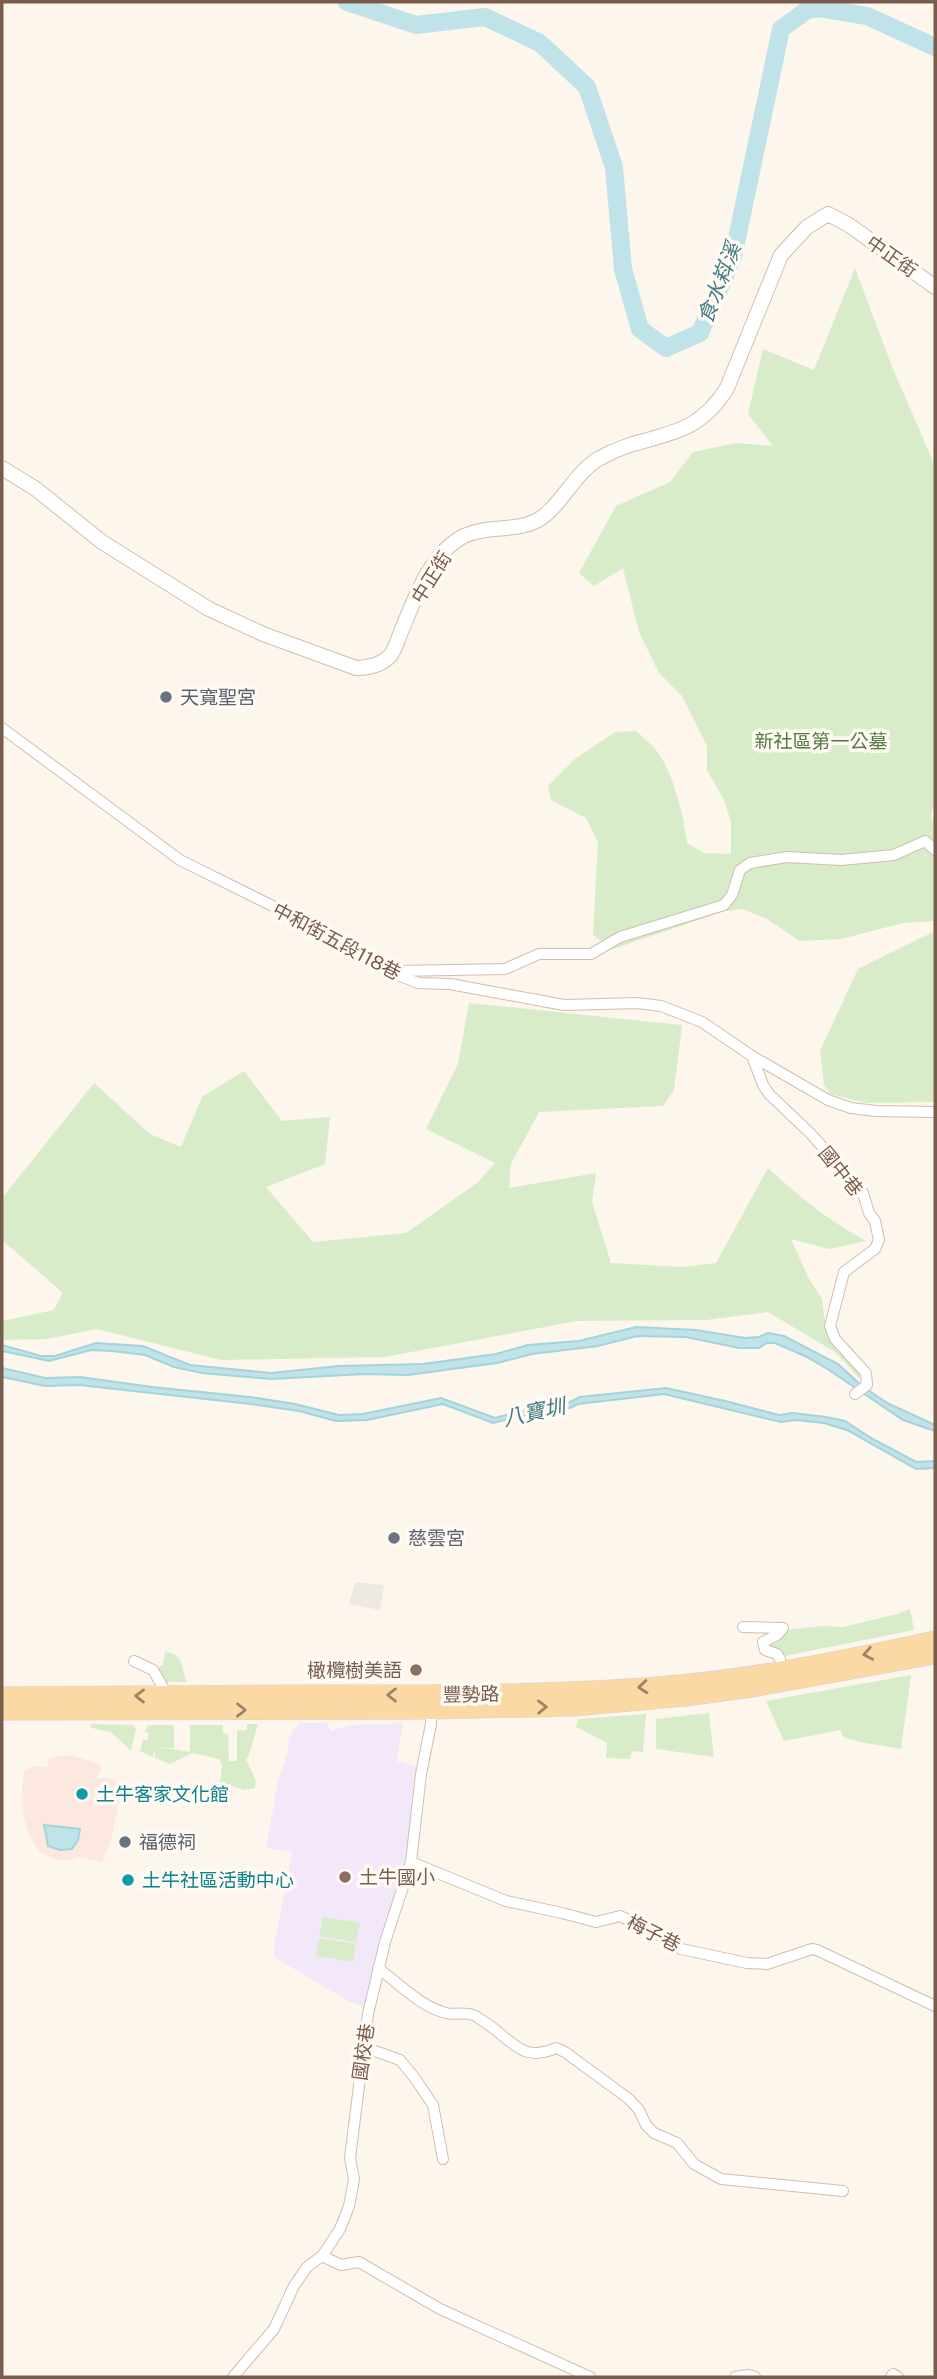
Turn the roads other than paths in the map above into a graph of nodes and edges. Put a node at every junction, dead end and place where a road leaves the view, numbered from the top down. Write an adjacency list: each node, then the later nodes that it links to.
1 (935, 287): 2 (street, 中正街)
2 (2, 468)
3 (2, 728): 5 (street, 中和街五段118巷)
4 (935, 850): 5 (street)
5 (387, 971): 6 (street, 中和街五段118巷)
6 (752, 1056): 7 (street, 中和街五段118巷); 8 (street, 國中巷)
7 (935, 1112)
8 (855, 1394)
9 (743, 1627): 12 (street)
10 (935, 1640): 16 (main road, 豐勢路, one-way to 16)
11 (935, 1655): 16 (main road, 豐勢路, one-way to 11)
12 (780, 1659)
13 (134, 1661): 15 (street)
14 (2, 1696): 15 (main road, 豐勢路, one-way to 14)
15 (169, 1696): 16 (main road, 豐勢路, one-way to 15)
16 (431, 1702): 17 (main road, 豐勢路, one-way to 16); 18 (street, 國校巷)
17 (2, 1712)
18 (411, 1862): 19 (street, 國校巷); 20 (street, 梅子巷)
19 (378, 1968): 21 (street, 國校巷); 23 (street)
20 (935, 2006)
21 (364, 2047): 22 (street); 24 (street, 國校巷)
22 (443, 2159)
23 (843, 2191)
24 (322, 2256): 25 (street, 國校巷); 26 (street)
25 (233, 2377)
26 (590, 2377)
27 (735, 2377): 28 (street)
28 (755, 2377)
29 (891, 2377): 30 (street)
30 (898, 2377)

